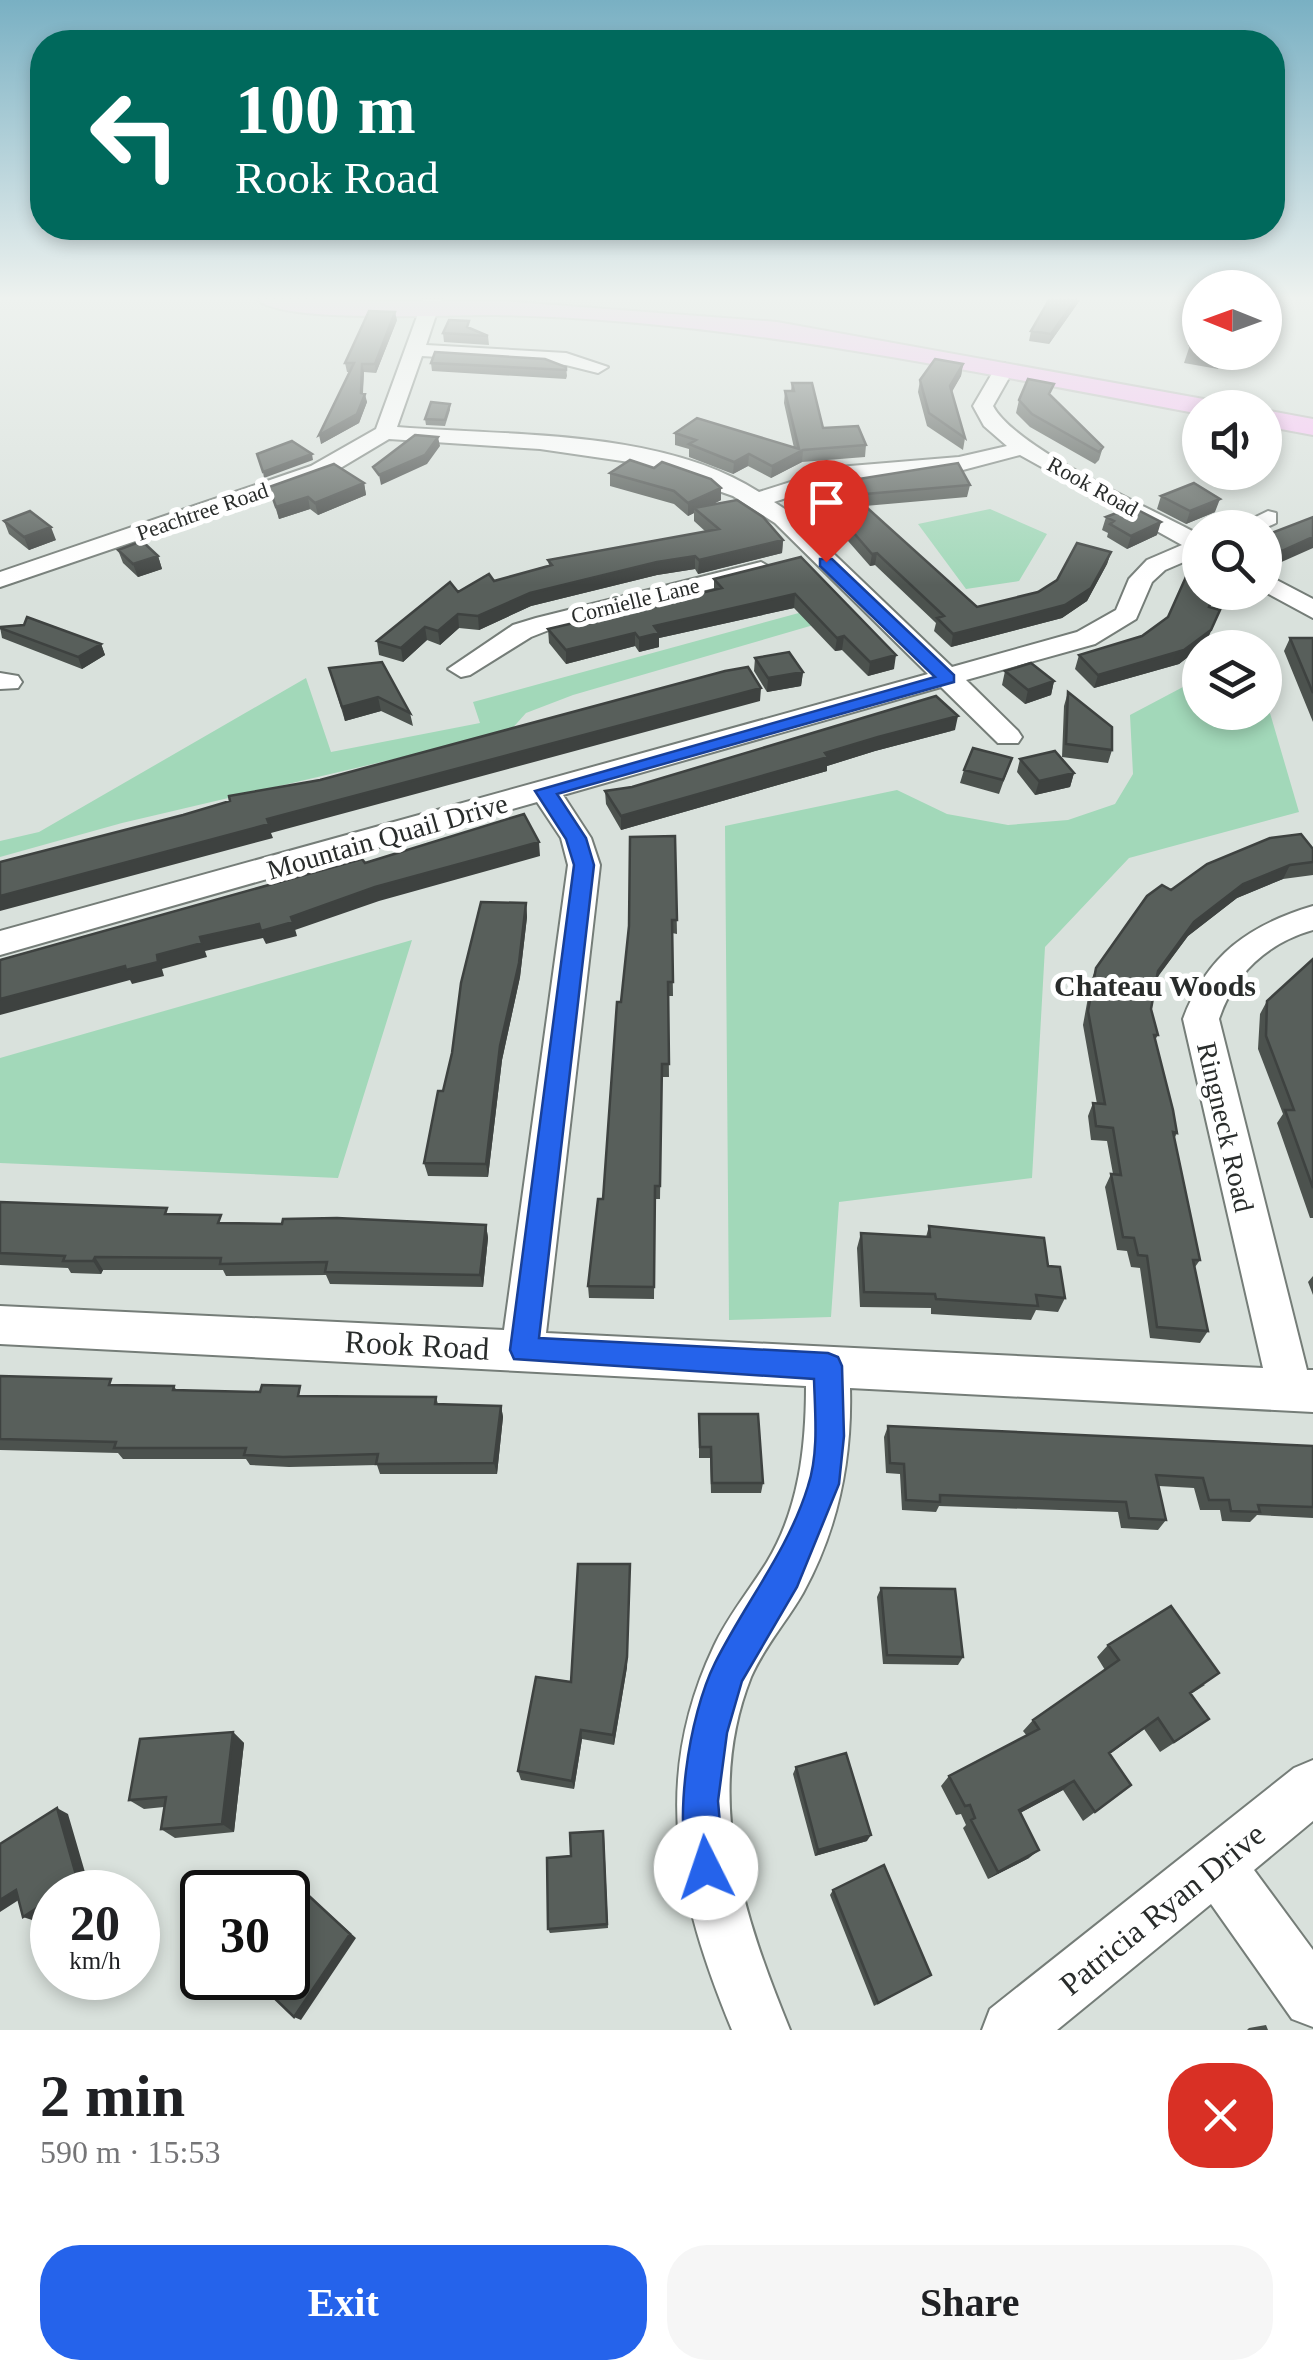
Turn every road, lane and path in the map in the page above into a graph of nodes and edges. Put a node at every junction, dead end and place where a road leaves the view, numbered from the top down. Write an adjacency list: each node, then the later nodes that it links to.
1 (399, 395): 7 (street)
2 (989, 395): 8 (street, Rook Road)
3 (1141, 395): 4 (main road)
4 (1182, 403)
5 (1282, 422): 6 (main road)
6 (1313, 428)
7 (384, 432): 9 (street); 13 (street, Peachtree Road)
8 (1023, 448): 9 (street); 10 (street, Rook Road)
9 (760, 499): 12 (street)
10 (1182, 535)
11 (1182, 553): 17 (street, Mountain Quail Drive)
12 (818, 555): 16 (street, Cornielle Lane); 17 (street)
13 (5, 571)
14 (1282, 591): 15 (street)
15 (1313, 610)
16 (461, 669)
17 (948, 679): 18 (street); 19 (street, Mountain Quail Drive)
18 (1008, 737)
19 (545, 791): 21 (street, Mountain Quail Drive); 23 (street)
20 (1313, 918): 25 (street, Ringneck Road)
21 (0, 944)
22 (0, 1324): 23 (street, Rook Road)
23 (524, 1350): 24 (street, Rook Road)
24 (828, 1366): 25 (street, Rook Road); 29 (street)
25 (1301, 1391)
26 (1313, 1787): 27 (street, Patricia Ryan Drive)
27 (1218, 1866): 28 (street); 30 (street, Patricia Ryan Drive)
28 (1313, 1998)
29 (761, 2030)
30 (1011, 2030)

